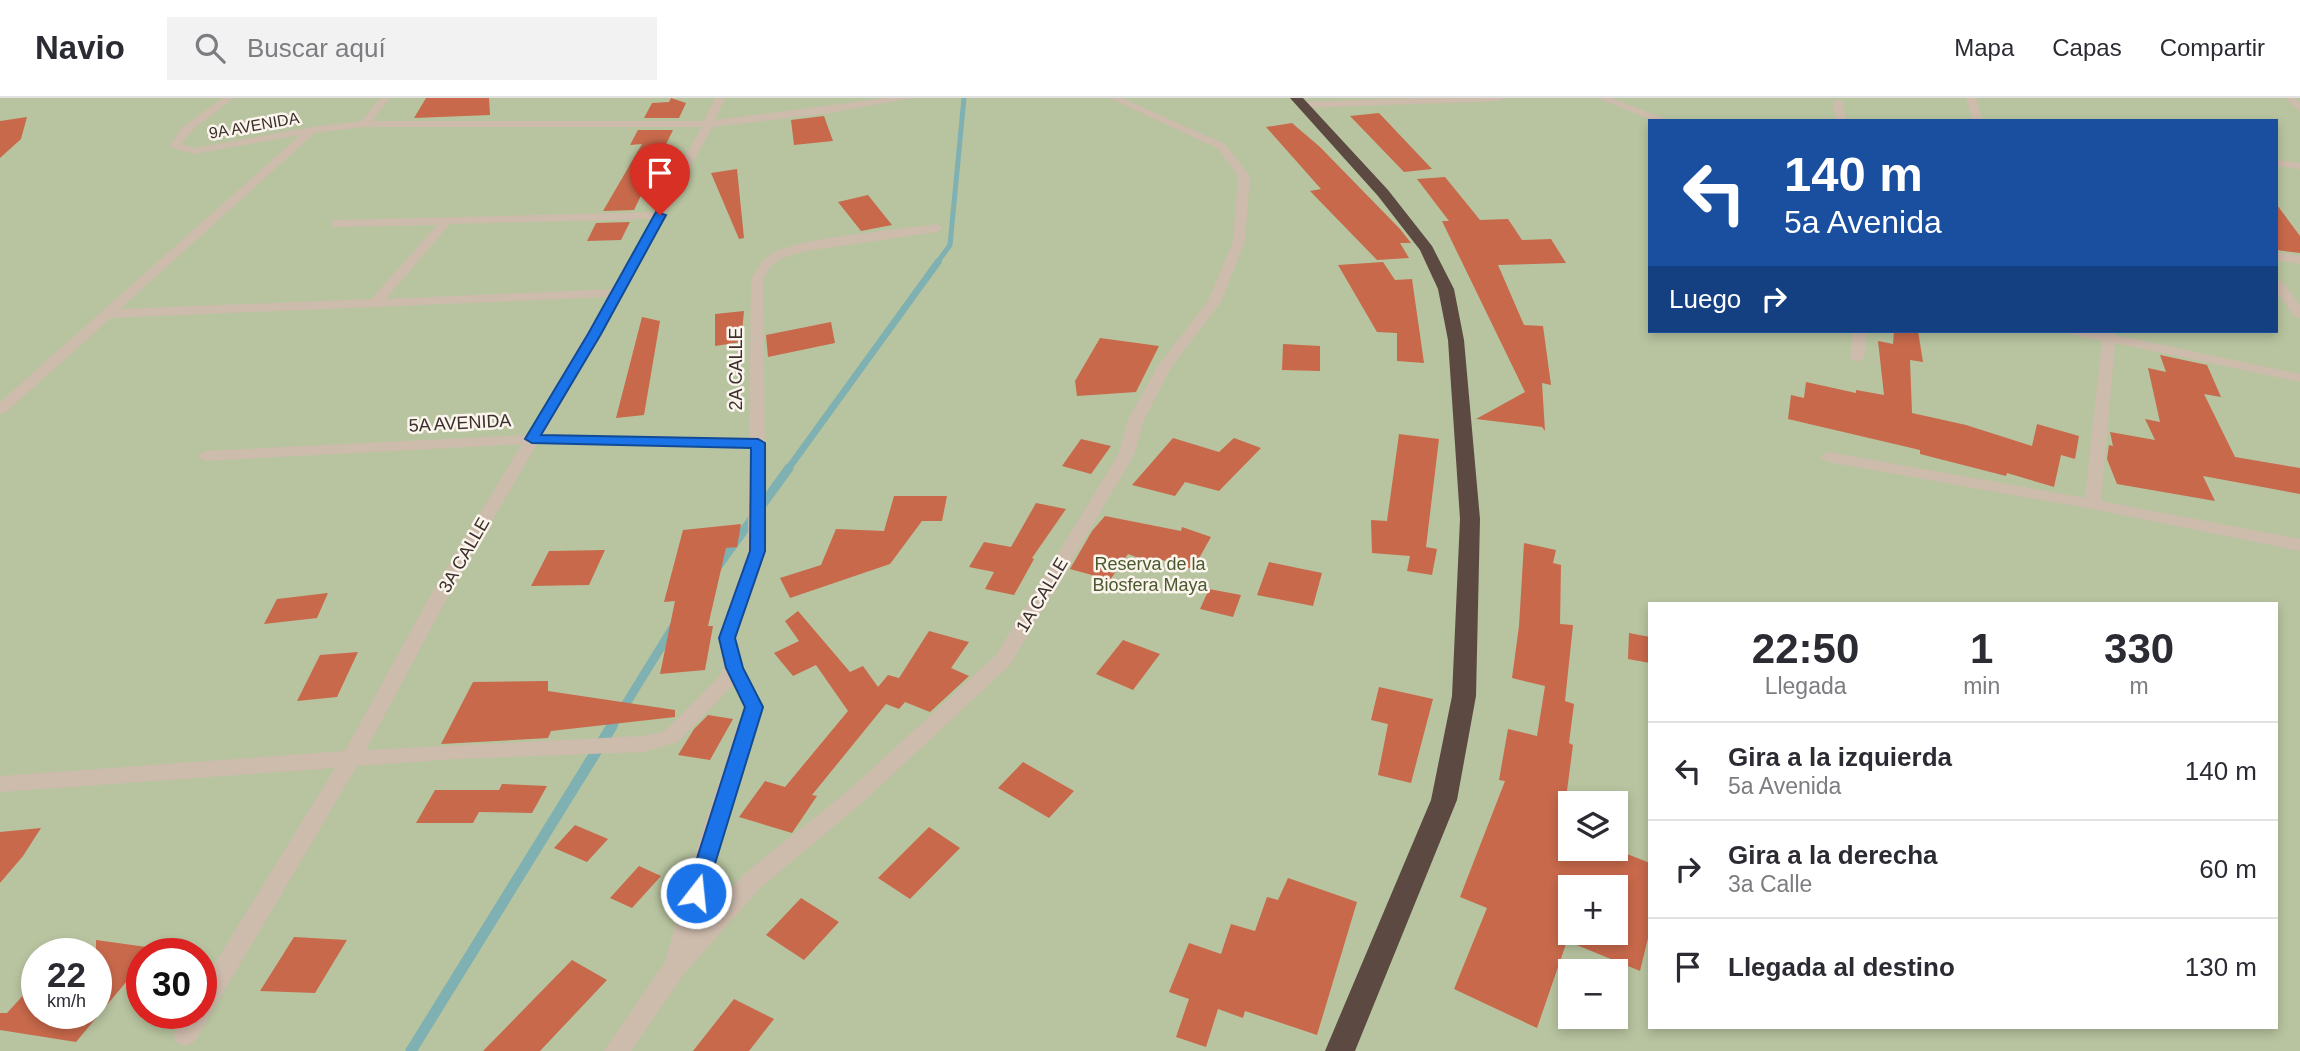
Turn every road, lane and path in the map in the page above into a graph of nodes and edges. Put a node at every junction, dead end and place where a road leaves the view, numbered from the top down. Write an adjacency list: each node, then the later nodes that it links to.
1 (243, 98): 10 (street)
2 (385, 98): 17 (street)
3 (720, 98): 18 (street, 3A CALLE)
4 (906, 98): 18 (street, 9A AVENIDA)
5 (1114, 98): 47 (street, 1A CALLE)
6 (1499, 98): 11 (street)
7 (1601, 98): 14 (street)
8 (1971, 98): 16 (street)
9 (2290, 98): 13 (street)
10 (229, 99): 19 (street, 9A AVENIDA)
11 (1299, 101): 52 (highway)
12 (1838, 102): 15 (street)
13 (2300, 109)
14 (1660, 119)
15 (1841, 119)
16 (1977, 119)
17 (364, 124): 18 (street, 9A AVENIDA); 19 (street, 9A AVENIDA)
18 (708, 124): 22 (street, 3A CALLE)
19 (312, 130): 31 (street)
20 (2278, 163): 21 (street)
21 (2300, 166)
22 (660, 215): 23 (street); 29 (street, 3A CALLE)
23 (447, 221): 24 (street); 30 (street)
24 (336, 224)
25 (937, 228): 39 (street, 2A CALLE)
26 (2278, 256): 27 (street)
27 (2300, 260)
28 (2278, 285): 32 (street)
29 (617, 293): 30 (street); 38 (street, 3A CALLE)
30 (375, 303): 31 (street)
31 (107, 314): 37 (street)
32 (2300, 314)
33 (1860, 333): 35 (street)
34 (2108, 334): 36 (street); 42 (street)
35 (1857, 358)
36 (2300, 378)
37 (0, 410)
38 (532, 439): 39 (street, 5A AVENIDA); 40 (street, 5A AVENIDA); 45 (street, 3A CALLE)
39 (758, 443): 44 (street, 2A CALLE)
40 (205, 456)
41 (1828, 457): 42 (street)
42 (2092, 504): 43 (street)
43 (2300, 545)
44 (734, 668): 45 (street); 47 (street, 2A CALLE)
45 (351, 759): 46 (street); 48 (street, 3A CALLE)
46 (0, 783)
47 (676, 966): 51 (street, 1A CALLE)
48 (217, 981)
49 (188, 1029): 50 (street)
50 (185, 1034)
51 (616, 1051)
52 (1340, 1051)

